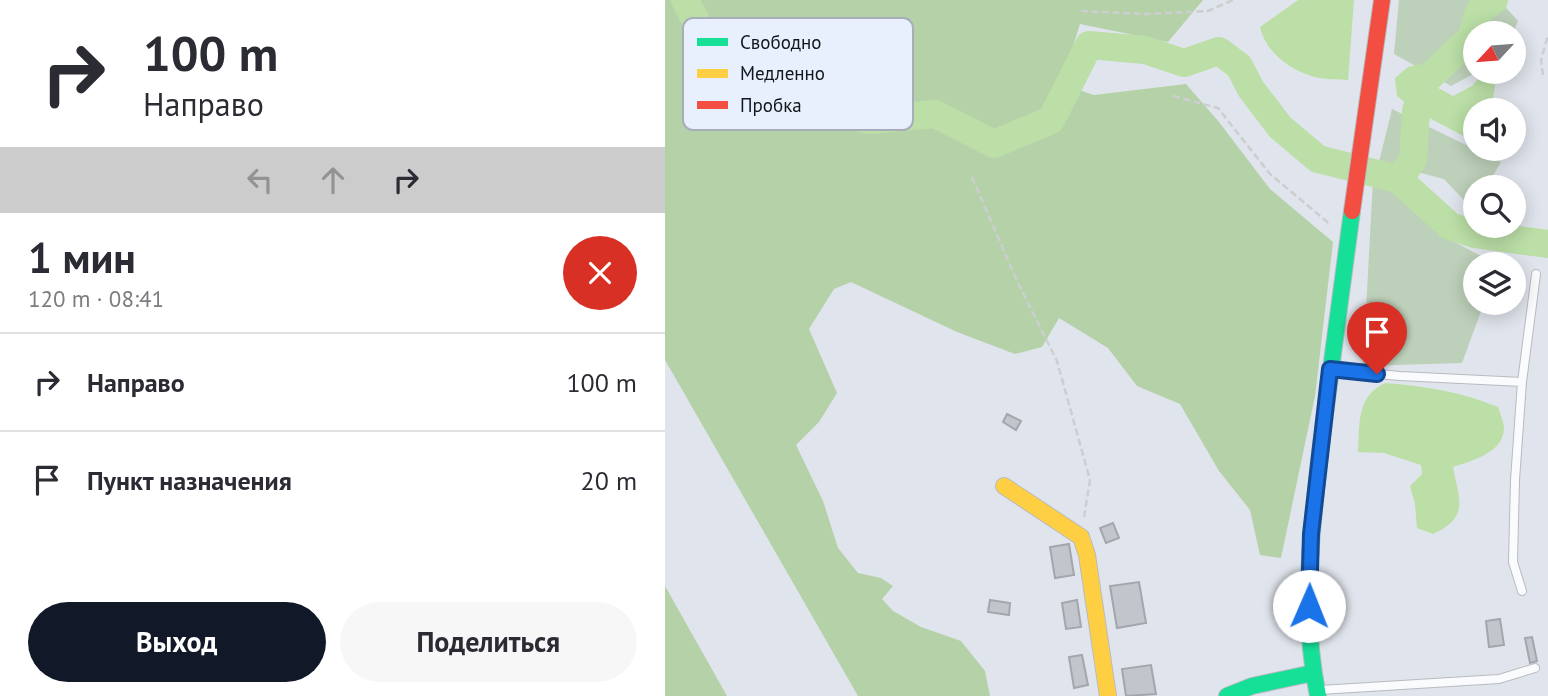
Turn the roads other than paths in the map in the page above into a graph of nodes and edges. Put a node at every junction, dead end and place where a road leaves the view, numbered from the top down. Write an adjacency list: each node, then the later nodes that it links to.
1 (1382, 0): 3 (main road)
2 (1536, 274): 4 (lane)
3 (1330, 369): 4 (lane); 8 (main road)
4 (1523, 382): 6 (lane)
5 (1004, 486): 10 (main road)
6 (1522, 591)
7 (1535, 668): 9 (lane)
8 (1313, 673): 9 (main road); 11 (main road)
9 (1317, 693)
10 (1108, 696)
11 (1227, 696)

